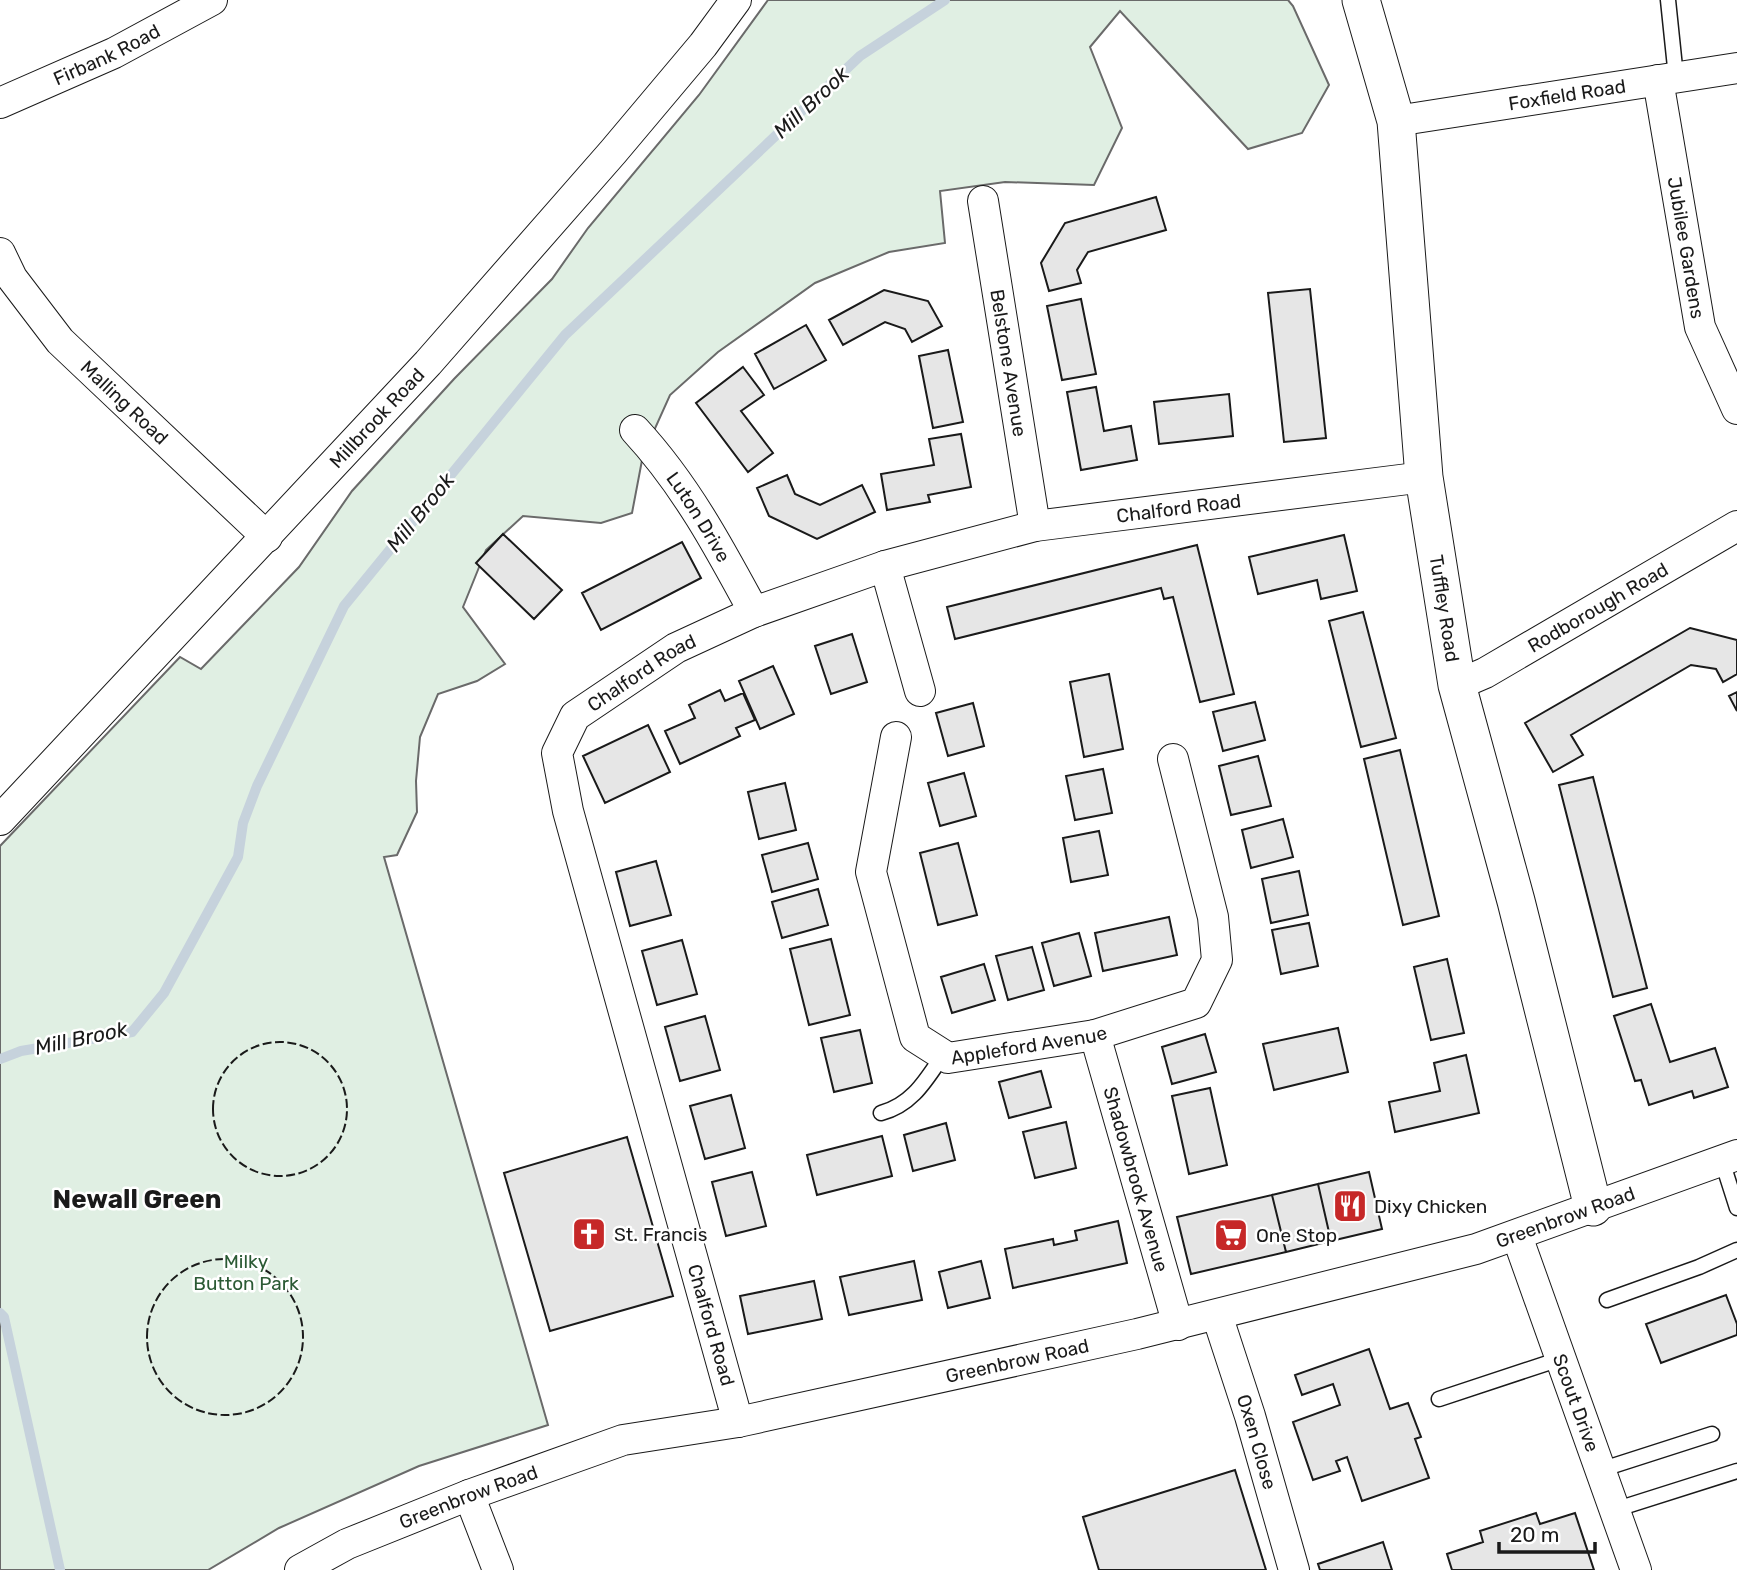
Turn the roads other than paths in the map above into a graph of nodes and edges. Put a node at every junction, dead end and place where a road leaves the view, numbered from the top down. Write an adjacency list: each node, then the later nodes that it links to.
1 (212, 0): 7 (street, Firbank Road)
2 (736, 0): 16 (street, Millbrook Road)
3 (1361, 0): 8 (street, Tuffley Road)
4 (1668, 0): 6 (lane)
5 (1737, 68): 6 (street, Foxfield Road)
6 (1667, 79): 8 (street, Foxfield Road); 11 (street, Jubilee Gardens)
7 (0, 103)
8 (1396, 121): 13 (street, Tuffley Road)
9 (983, 201): 14 (street, Belstone Avenue)
10 (0, 253): 16 (street, Malling Road)
11 (1737, 409)
12 (635, 430): 18 (street, Luton Drive)
13 (1424, 477): 14 (street, Chalford Road); 19 (street, Tuffley Road)
14 (1035, 526): 17 (street, Chalford Road)
15 (1737, 526): 19 (street, Rodborough Road)
16 (267, 537): 23 (street, Millbrook Road)
17 (886, 566): 18 (street, Chalford Road); 20 (street)
18 (754, 612): 37 (street, Chalford Road)
19 (1457, 685): 28 (street, Tuffley Road)
20 (920, 691)
21 (896, 737): 25 (street, Appleford Avenue)
22 (1173, 760): 24 (street, Appleford Avenue)
23 (0, 820)
24 (1095, 1035): 25 (street, Appleford Avenue); 34 (street, Shadowbrook Avenue)
25 (943, 1055): 26 (lane)
26 (881, 1113)
27 (1730, 1158): 28 (street, Greenbrow Road); 29 (lane)
28 (1593, 1207): 30 (street, Greenbrow Road)
29 (1737, 1208)
30 (1517, 1236): 33 (street, Greenbrow Road); 35 (street, Scout Drive)
31 (1737, 1250): 32 (lane)
32 (1607, 1300)
33 (1217, 1315): 34 (street, Greenbrow Road); 45 (street, Oxen Close)
34 (1178, 1325): 37 (street, Greenbrow Road)
35 (1560, 1359): 36 (lane); 39 (street, Scout Drive)
36 (1439, 1399)
37 (738, 1422): 41 (street, Greenbrow Road)
38 (1712, 1434): 39 (lane)
39 (1600, 1470): 42 (street, Scout Drive)
40 (1737, 1471): 42 (lane)
41 (469, 1495): 43 (street, Greenbrow Road); 44 (street)
42 (1614, 1510): 46 (street, Scout Drive)
43 (300, 1570)
44 (498, 1570)
45 (1294, 1570)
46 (1636, 1570)

